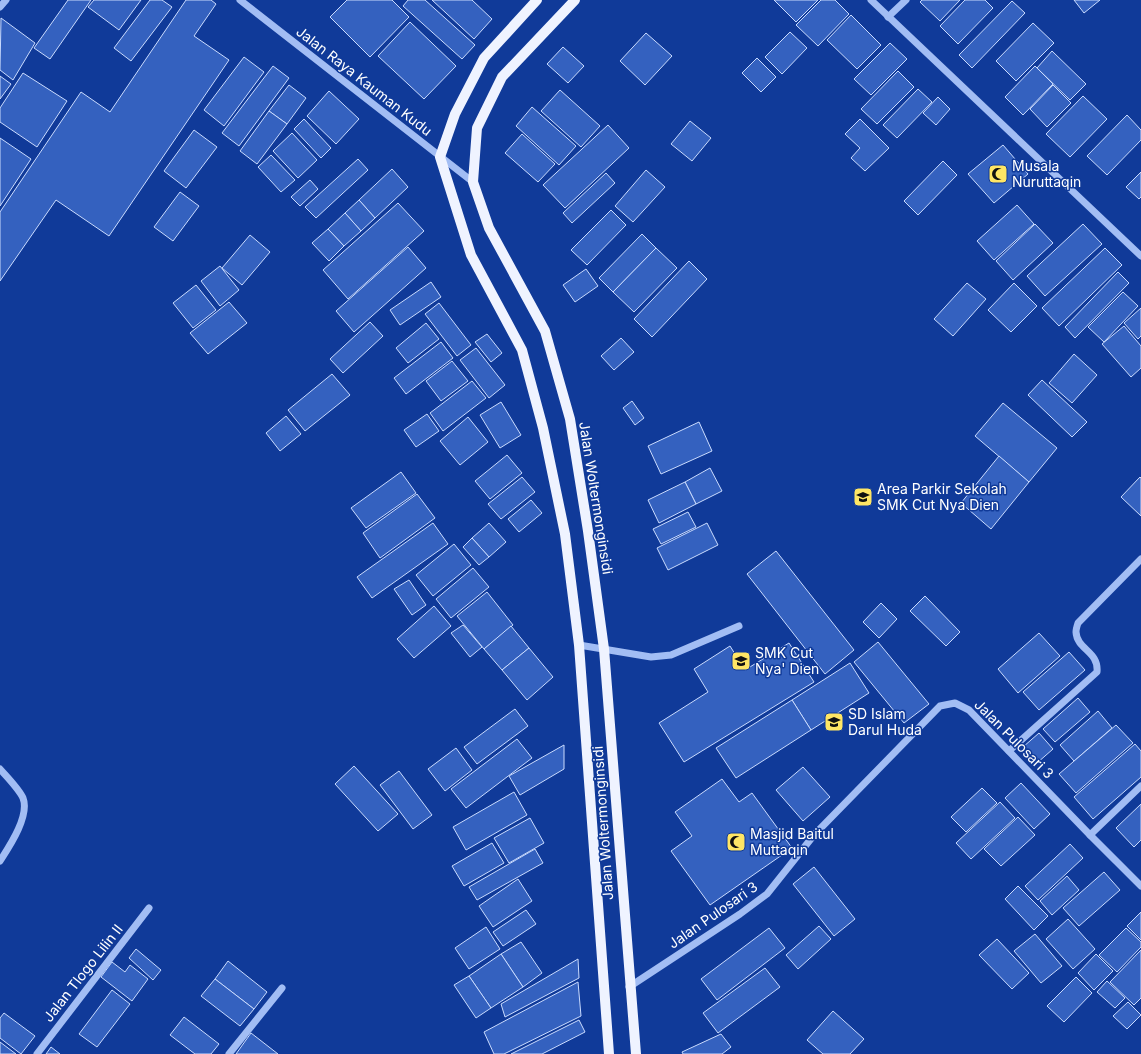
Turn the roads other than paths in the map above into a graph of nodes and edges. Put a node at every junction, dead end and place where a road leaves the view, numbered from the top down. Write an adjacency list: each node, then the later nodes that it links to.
1 (6, 0): 7 (street)
2 (240, 0): 9 (street, Jalan Raya Kauman Kudu)
3 (537, 0): 9 (main road)
4 (575, 0): 10 (main road, Jalan Woltermonginsidi)
5 (871, 0): 8 (street)
6 (906, 0): 8 (street)
7 (0, 7)
8 (888, 17): 11 (street)
9 (440, 157): 10 (street, Jalan Raya Kauman Kudu); 14 (main road, Jalan Woltermonginsidi)
10 (474, 182): 15 (main road, Jalan Woltermonginsidi)
11 (1141, 256)
12 (1141, 559): 16 (street)
13 (739, 626): 15 (street)
14 (579, 645): 15 (street); 27 (main road, Jalan Woltermonginsidi)
15 (604, 649): 23 (main road, Jalan Woltermonginsidi)
16 (1009, 751): 19 (street, Jalan Pulosari 3); 23 (street, Jalan Pulosari 3)
17 (0, 769): 20 (street)
18 (1141, 786): 19 (street)
19 (1090, 835): 21 (street, Jalan Pulosari 3)
20 (0, 861)
21 (1141, 886)
22 (149, 908): 25 (street, Jalan Tlogo Lilin II)
23 (630, 987): 28 (main road, Jalan Woltermonginsidi)
24 (282, 988): 26 (street)
25 (37, 1054)
26 (229, 1054)
27 (608, 1054)
28 (636, 1054)

